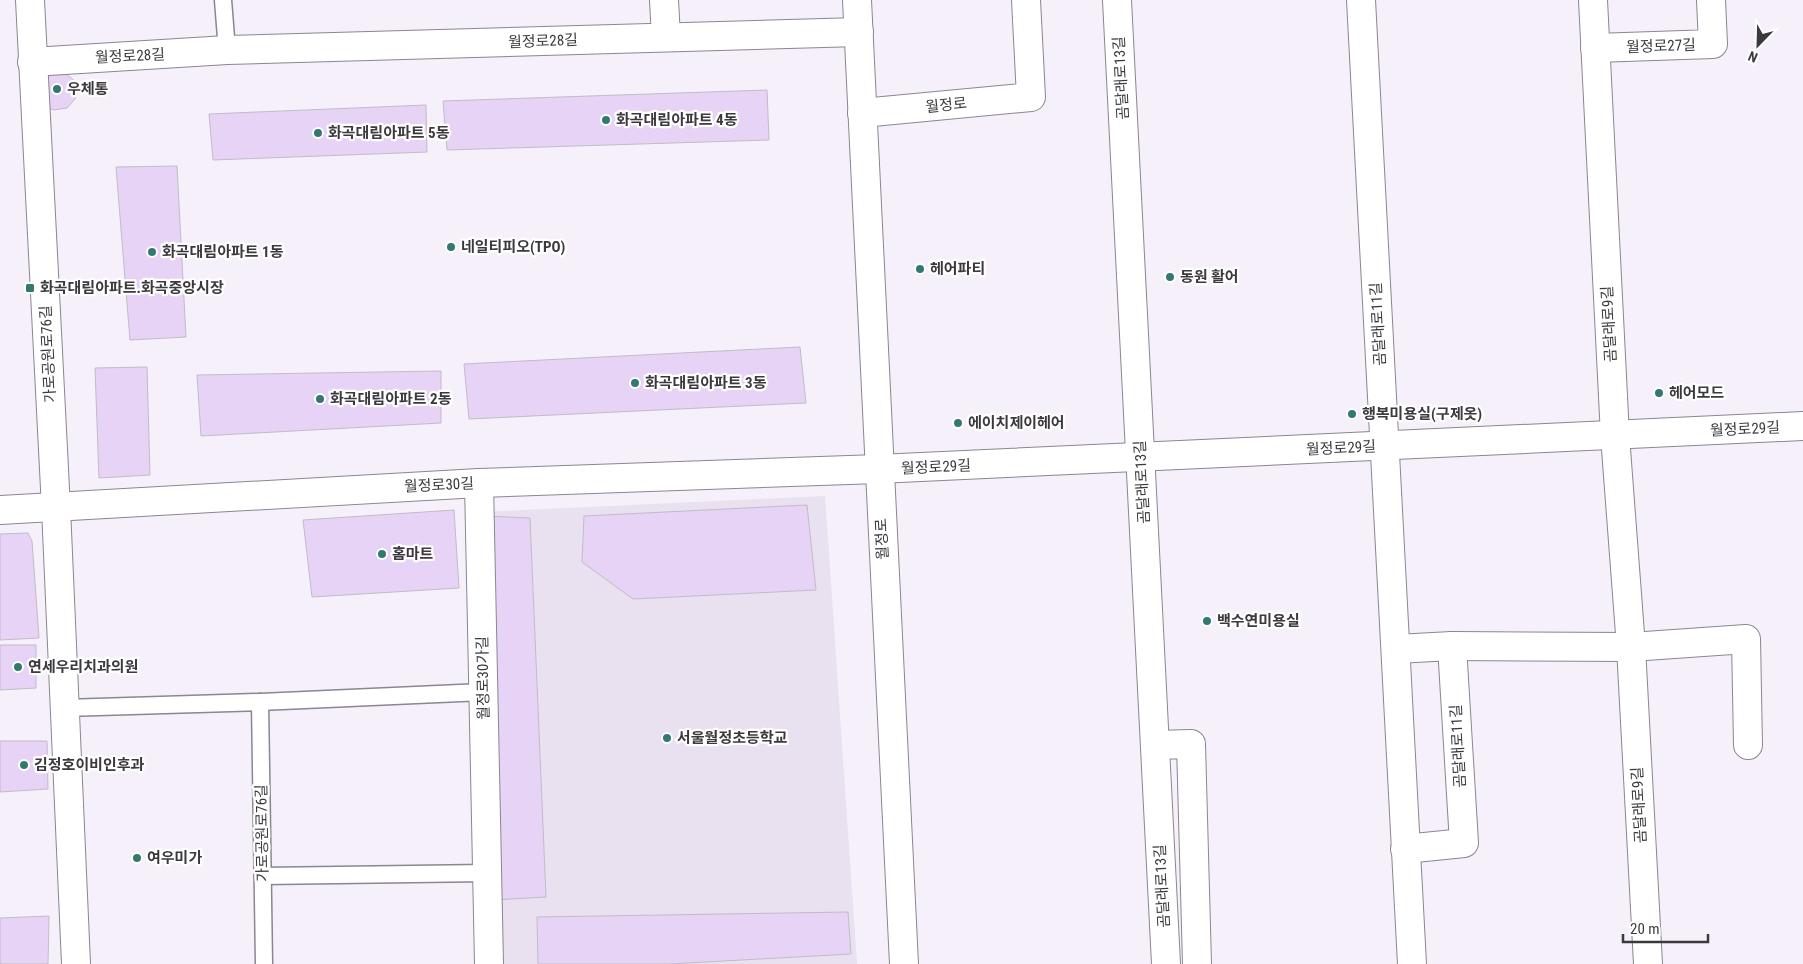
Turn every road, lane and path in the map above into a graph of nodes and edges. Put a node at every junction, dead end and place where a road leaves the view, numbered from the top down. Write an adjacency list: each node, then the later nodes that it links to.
1 (30, 0): 14 (street, 가로공원로76길)
2 (223, 0): 13 (lane)
3 (664, 0): 11 (street)
4 (857, 0): 10 (street, 월정로)
5 (1026, 0): 15 (street, 월정로)
6 (1117, 0): 19 (street, 곰달래로13길)
7 (1361, 0): 18 (street, 곰달래로11길)
8 (1593, 0): 12 (street, 곰달래로9길)
9 (1711, 0): 12 (street, 월정로27길)
10 (860, 32): 11 (street, 월정로28길); 15 (street, 월정로)
11 (666, 37): 13 (street, 월정로28길)
12 (1595, 48): 17 (street, 곰달래로9길)
13 (227, 50): 14 (street, 월정로28길)
14 (32, 62): 22 (street, 가로공원로76길)
15 (862, 113): 20 (street, 월정로)
16 (1803, 426): 17 (street, 월정로29길)
17 (1615, 435): 18 (street, 월정로29길); 25 (street, 곰달래로9길)
18 (1385, 446): 19 (street, 월정로29길); 26 (street, 곰달래로11길)
19 (1140, 457): 20 (street, 월정로29길); 30 (street, 곰달래로13길)
20 (878, 469): 21 (street, 월정로30길); 38 (street, 월정로)
21 (478, 483): 22 (street, 월정로30길); 27 (street, 월정로30가길)
22 (56, 508): 23 (street, 월정로30길); 29 (street, 가로공원로76길)
23 (0, 510)
24 (1452, 646): 25 (street); 26 (street); 32 (street, 곰달래로11길)
25 (1630, 647): 31 (street); 42 (street, 곰달래로9길)
26 (1396, 649): 32 (street, 곰달래로11길)
27 (483, 692): 28 (lane); 33 (street, 월정로30가길)
28 (260, 702): 29 (lane); 34 (lane, 가로공원로76길)
29 (65, 708): 35 (street, 가로공원로76길)
30 (1155, 745): 39 (street, 곰달래로13길); 40 (street)
31 (1748, 745)
32 (1405, 849): 41 (street, 곰달래로11길)
33 (487, 873): 34 (lane); 37 (street, 월정로30가길)
34 (263, 876): 36 (lane, 가로공원로76길)
35 (76, 964)
36 (264, 964)
37 (489, 964)
38 (904, 964)
39 (1166, 964)
40 (1197, 964)
41 (1412, 964)
42 (1648, 964)

